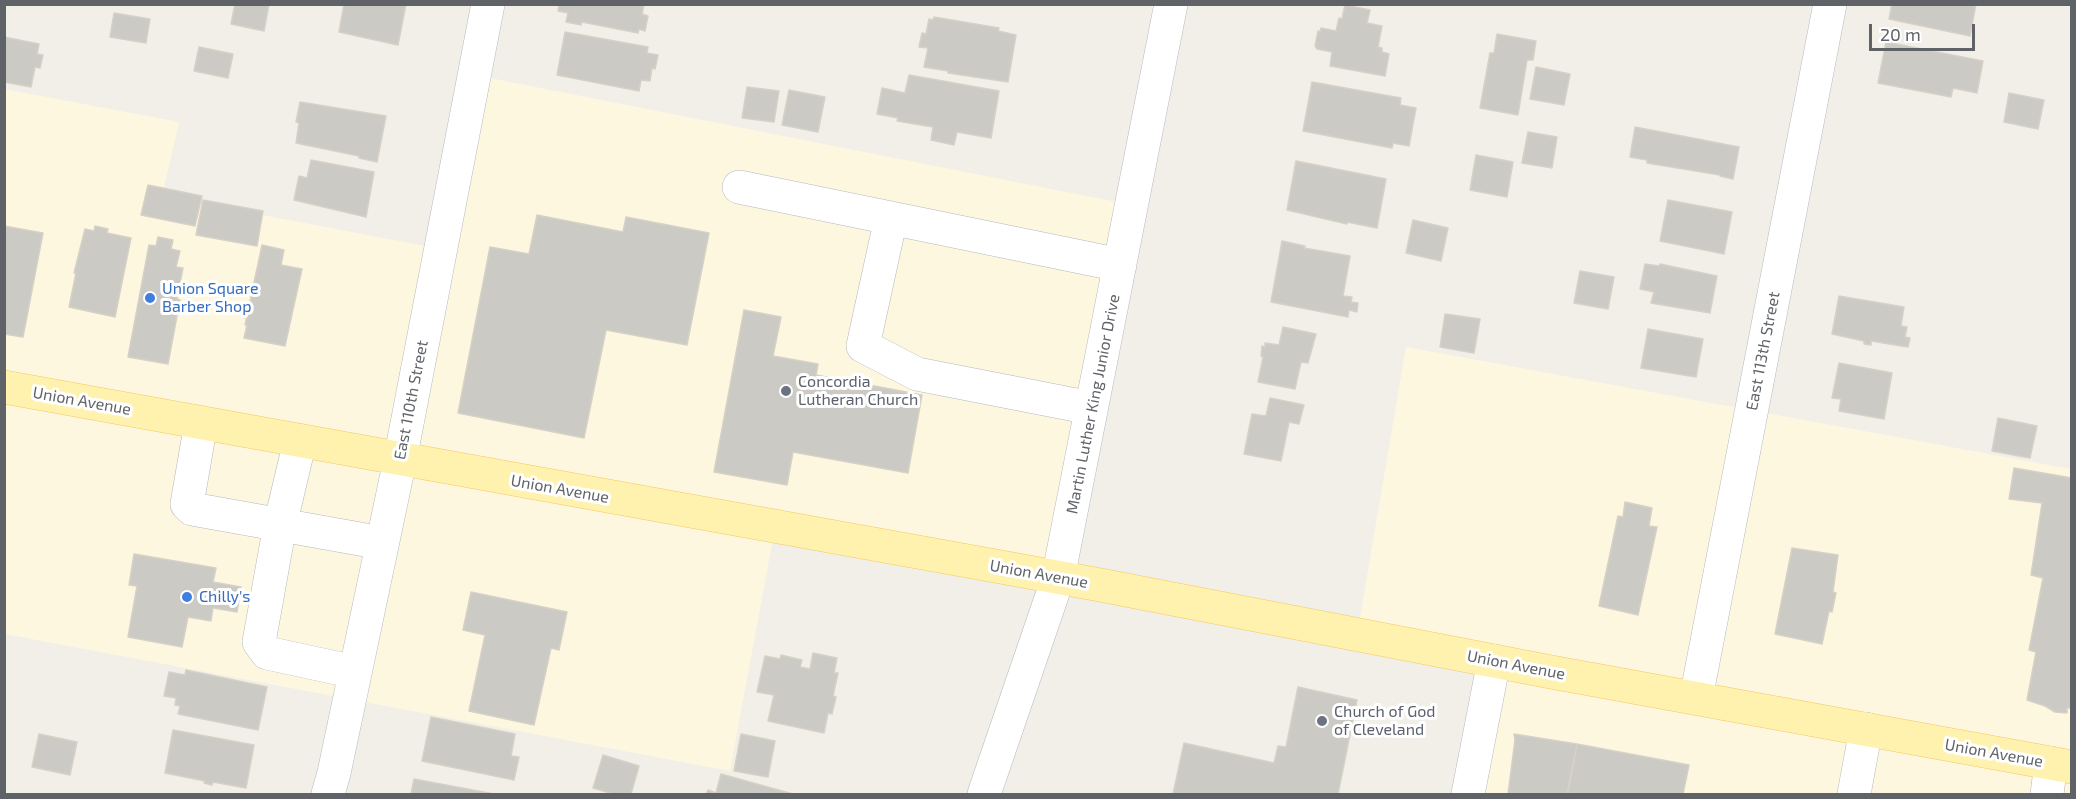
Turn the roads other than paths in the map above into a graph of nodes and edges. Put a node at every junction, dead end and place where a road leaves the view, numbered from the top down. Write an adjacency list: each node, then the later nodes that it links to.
1 (488, 4): 11 (street, East 110th Street)
2 (1171, 4): 6 (street, Martin Luther King Junior Drive)
3 (1830, 4): 17 (street, East 113th Street)
4 (739, 188): 5 (street)
5 (891, 218): 6 (street); 8 (street)
6 (1120, 265): 8 (street, Martin Luther King Junior Drive)
7 (4, 387): 9 (main road, Union Avenue)
8 (1091, 408): 14 (street, Martin Luther King Junior Drive)
9 (201, 423): 10 (main road, Union Avenue); 12 (street)
10 (300, 441): 11 (main road, Union Avenue); 12 (street)
11 (400, 460): 13 (street, East 110th Street); 14 (main road, Union Avenue)
12 (280, 525): 13 (street); 16 (street)
13 (382, 543): 16 (street, East 110th Street)
14 (1058, 578): 15 (main road, Union Avenue); 21 (street, Martin Luther King Junior Drive)
15 (1494, 661): 17 (main road, Union Avenue); 22 (street)
16 (356, 672): 20 (street, East 110th Street)
17 (1696, 698): 18 (main road, Union Avenue)
18 (1866, 729): 19 (main road, Union Avenue); 23 (street)
19 (2056, 775)
20 (328, 795)
21 (984, 795)
22 (1468, 795)
23 (1854, 795)

